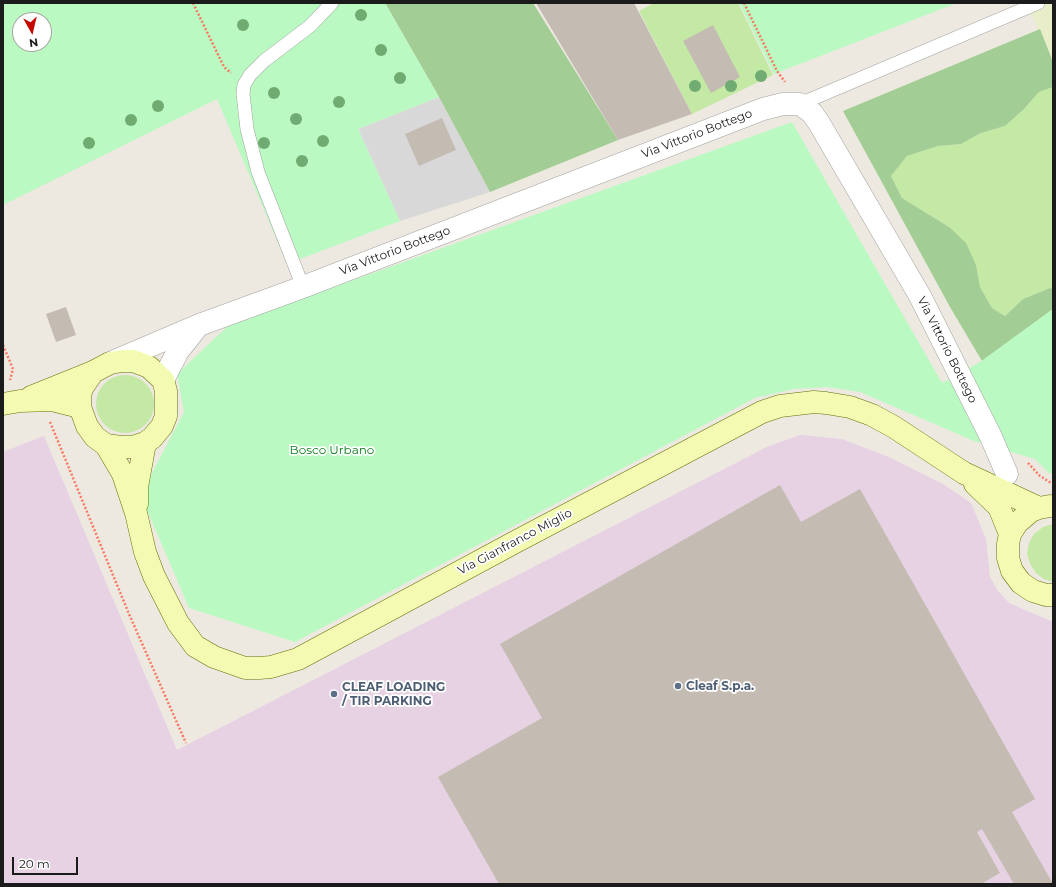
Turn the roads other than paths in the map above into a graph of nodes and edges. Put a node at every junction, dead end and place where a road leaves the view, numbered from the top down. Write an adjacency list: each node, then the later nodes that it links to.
1 (332, 3): 4 (lane)
2 (1038, 3): 3 (lane)
3 (800, 104): 4 (street, Via Vittorio Bottego); 13 (street, Via Vittorio Bottego)
4 (303, 287): 5 (street, Via Vittorio Bottego)
5 (199, 325): 6 (street, Via Vittorio Bottego); 7 (street)
6 (102, 368): 7 (street); 8 (street); 9 (street)
7 (162, 380): 10 (street)
8 (10, 402): 9 (street)
9 (80, 407): 11 (street)
10 (144, 443): 11 (street); 15 (street, Via Gianfranco Miglio)
11 (106, 445): 15 (street, Via Gianfranco Miglio)
12 (964, 473): 14 (street, Via Gianfranco Miglio); 15 (street, Via Gianfranco Miglio); 16 (street, Via Gianfranco Miglio)
13 (1007, 474)
14 (1046, 507): 16 (street)
15 (136, 513)
16 (1010, 534): 17 (street)
17 (1053, 595)

